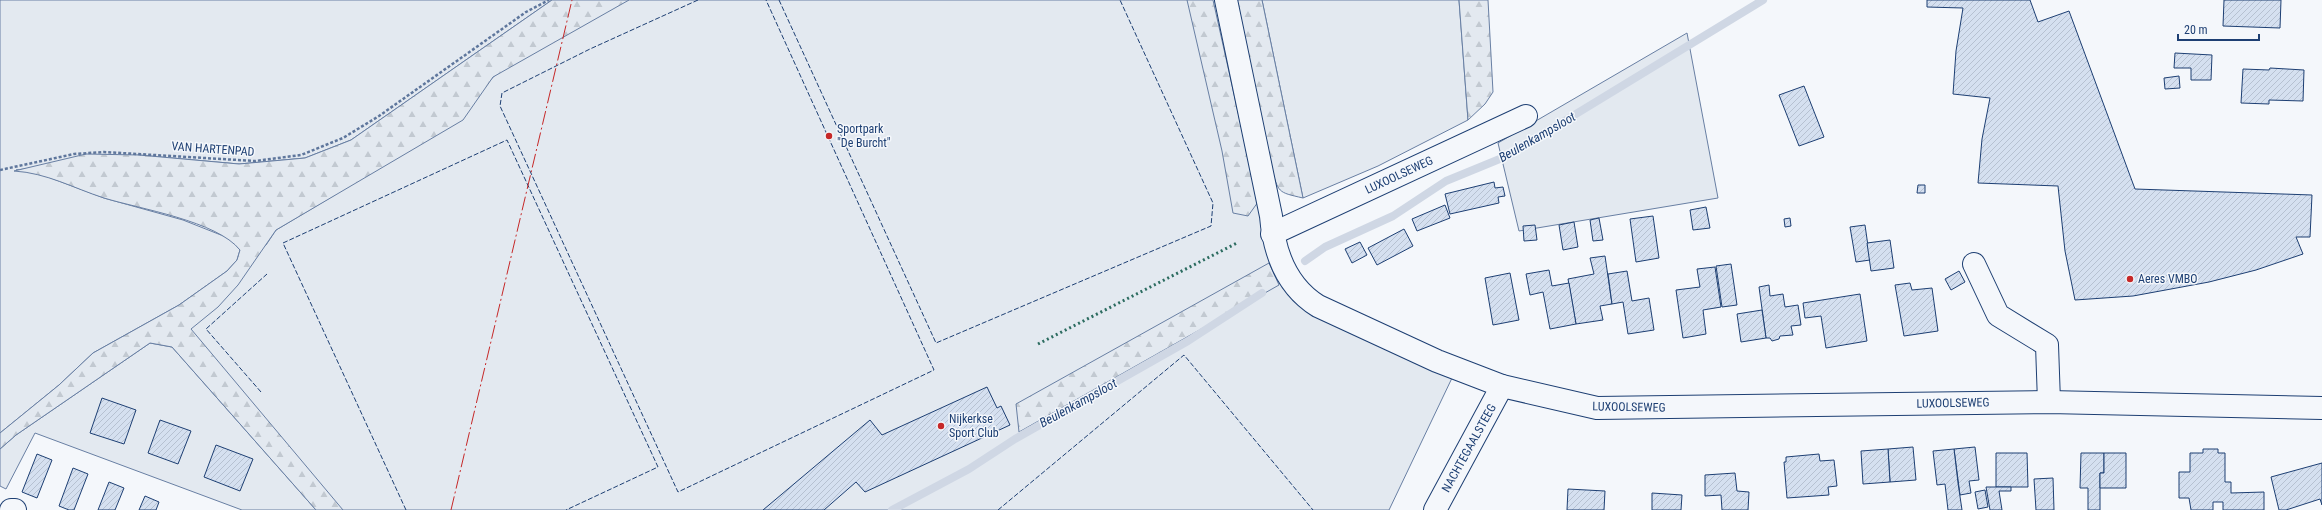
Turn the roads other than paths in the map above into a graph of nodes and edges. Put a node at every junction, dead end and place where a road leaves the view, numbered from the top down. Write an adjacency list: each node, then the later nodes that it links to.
1 (1226, 0): 3 (street, LUXOOLSEWEG)
2 (1526, 116): 3 (street, LUXOOLSEWEG)
3 (1272, 234): 5 (street, LUXOOLSEWEG)
4 (1974, 264): 6 (street)
5 (1502, 386): 6 (street, LUXOOLSEWEG); 10 (street, NACHTEGAALSTEEG)
6 (2048, 402): 7 (street, LUXOOLSEWEG)
7 (2322, 408)
8 (11, 510): 9 (street)
9 (15, 510)
10 (1435, 510)

